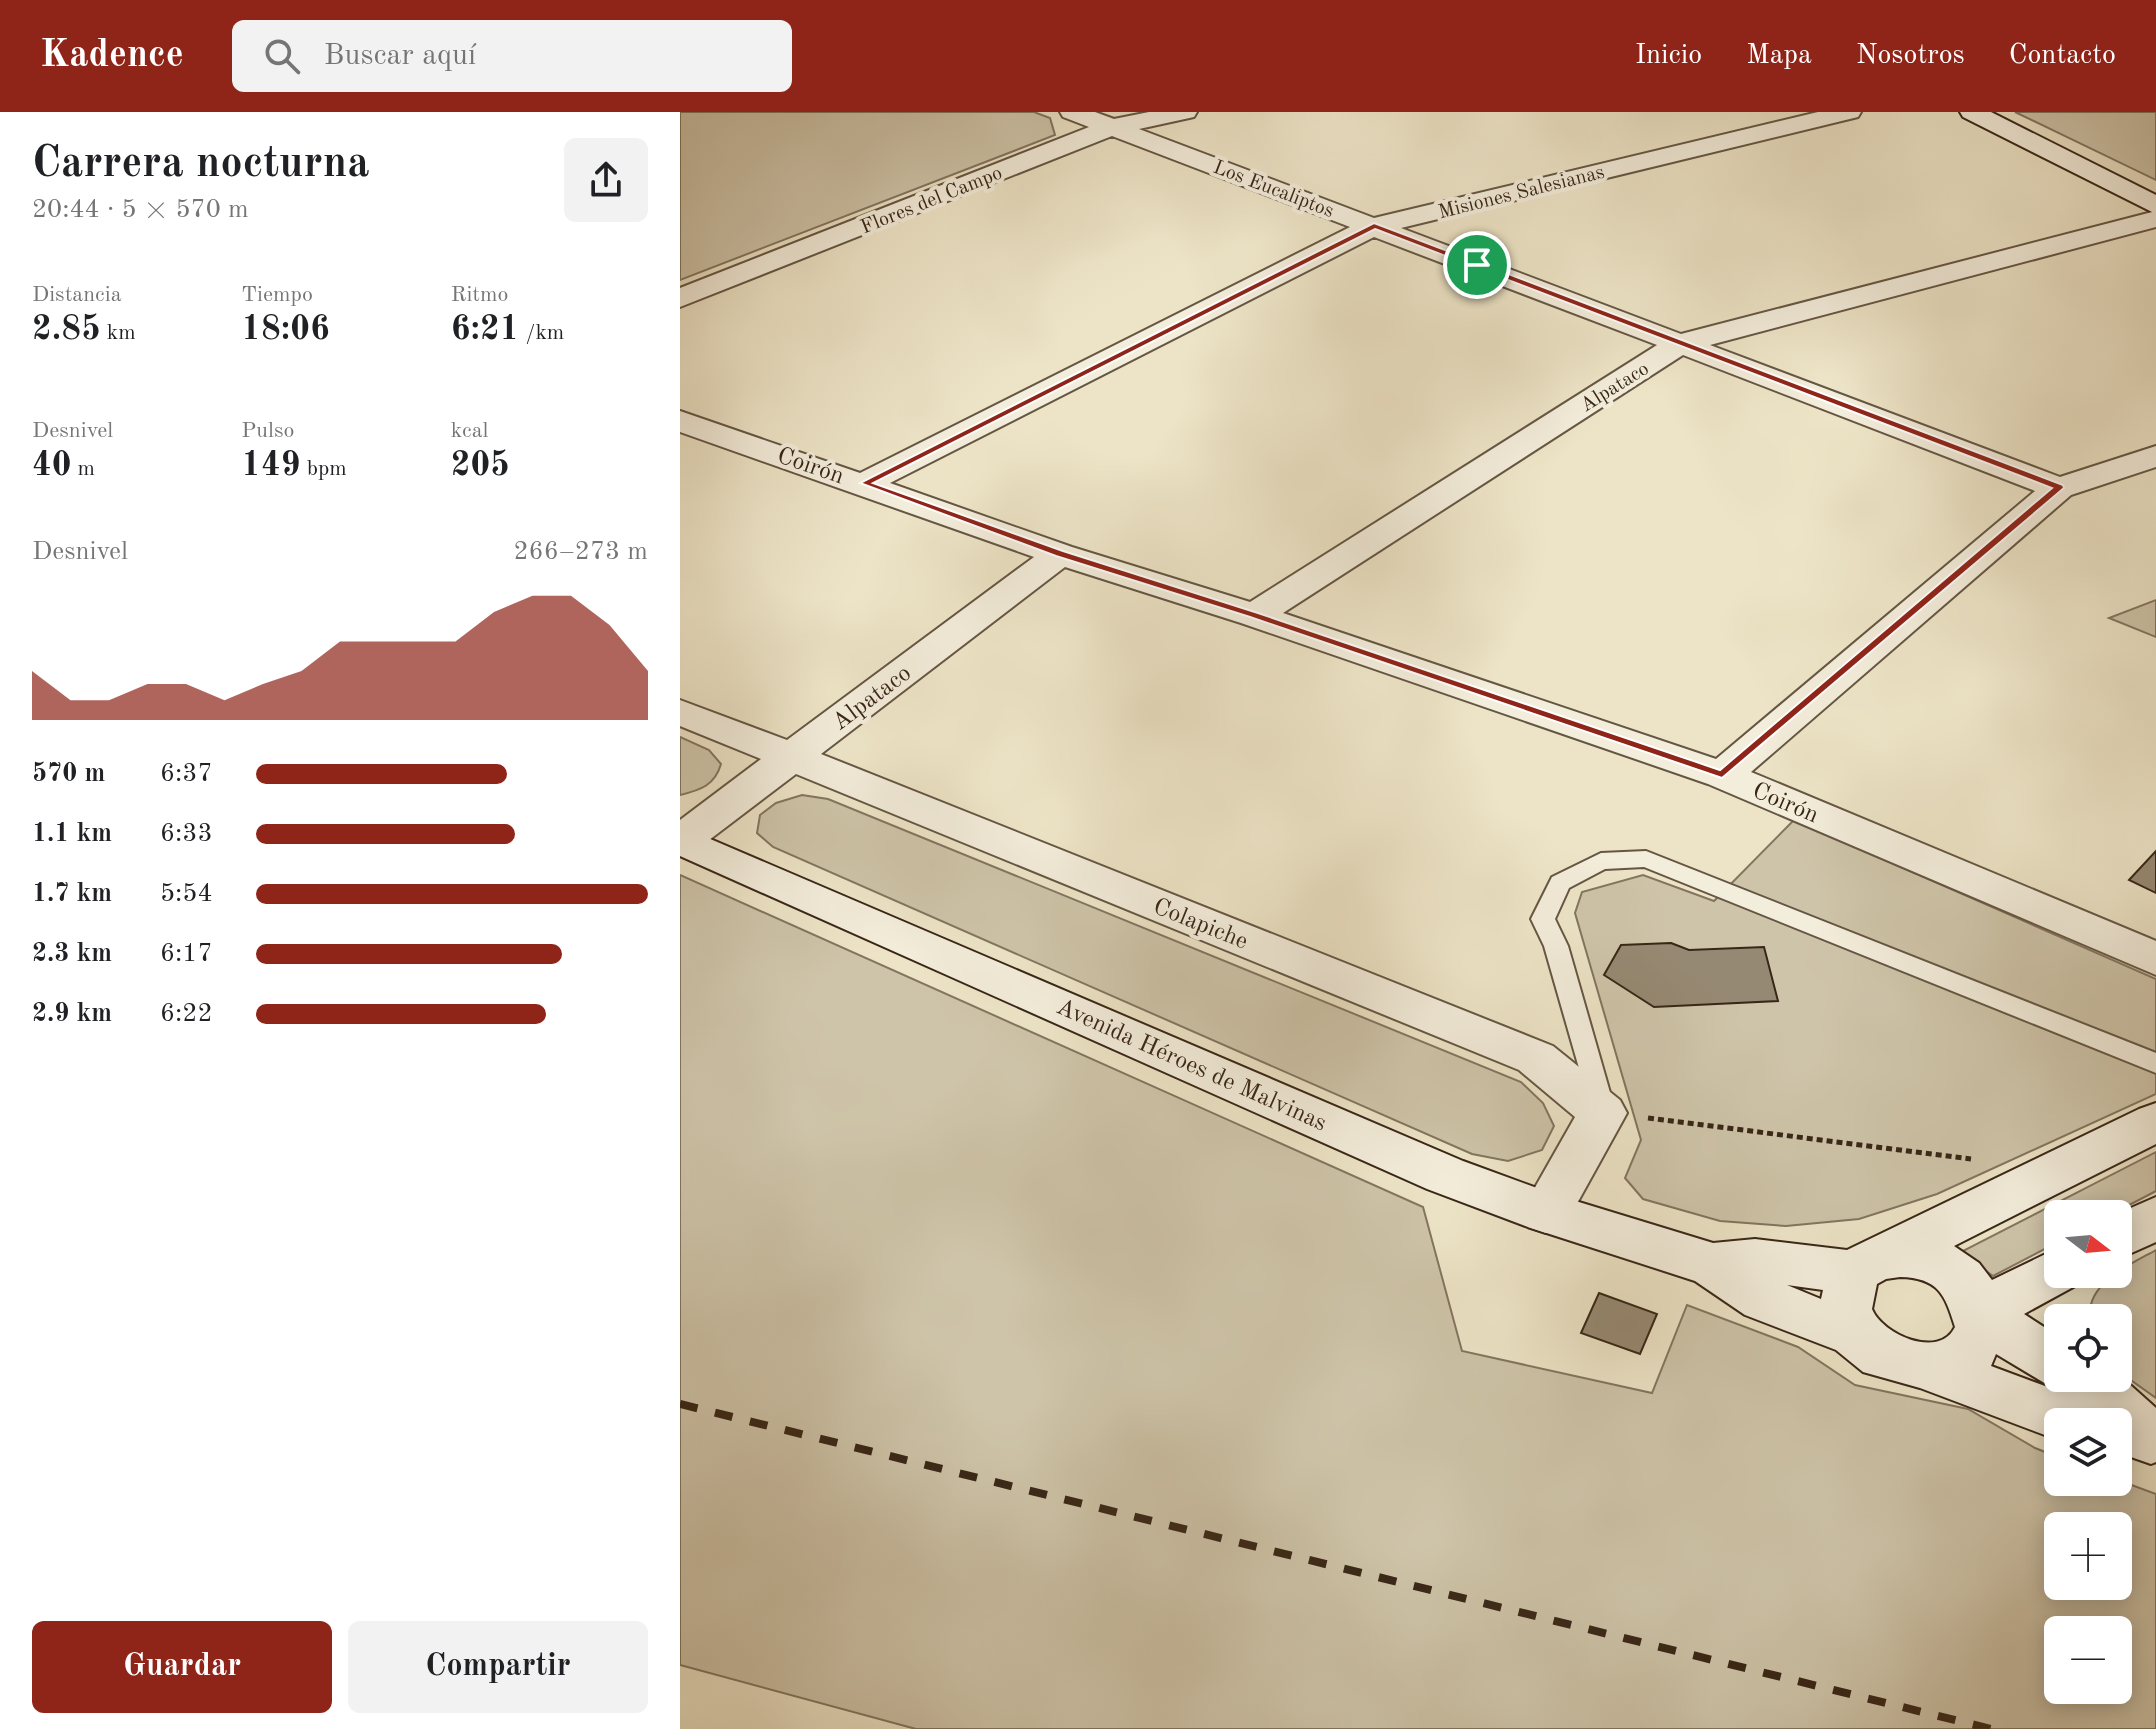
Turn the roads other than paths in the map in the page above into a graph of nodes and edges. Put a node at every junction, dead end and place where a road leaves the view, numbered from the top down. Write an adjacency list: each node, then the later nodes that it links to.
1 (1072, 112): 5 (street, Los Eucaliptos)
2 (1185, 112): 5 (street, Flores del Campo)
3 (1849, 112): 8 (street, Misiones Salesianas)
4 (1972, 112): 6 (street)
5 (1112, 127): 8 (street, Los Eucaliptos); 9 (street, Flores del Campo)
6 (2156, 206)
7 (2156, 219): 10 (street, Alpataco)
8 (1374, 226): 10 (street, Los Eucaliptos); 13 (street, Misiones Salesianas)
9 (680, 298)
10 (1681, 343): 14 (street, Los Eucaliptos); 16 (street, Alpataco)
11 (680, 421): 13 (street, Coirón)
12 (2156, 456): 14 (street)
13 (865, 483): 15 (street, Coirón)
14 (2059, 488): 19 (street)
15 (1060, 554): 16 (street, Coirón); 18 (street, Alpataco)
16 (1254, 615): 19 (street, Coirón)
17 (680, 712): 18 (street, Colapiche)
18 (790, 758): 20 (street, Alpataco); 23 (street, Colapiche)
19 (1722, 775): 21 (street, Coirón)
20 (681, 840): 25 (street, Avenida Héroes de Malvinas)
21 (2156, 959)
22 (2156, 1063): 23 (lane)
23 (1603, 1113): 25 (street)
24 (2156, 1122): 28 (street)
25 (1546, 1212): 29 (street, Avenida Héroes de Malvinas)
26 (2156, 1218): 27 (street)
27 (2132, 1231)
28 (1872, 1264): 29 (street, Avenida Héroes de Malvinas); 31 (street, Avenida Héroes de Malvinas); 32 (street)
29 (1713, 1265): 32 (street, Avenida Héroes de Malvinas)
30 (2044, 1278): 31 (street)
31 (1980, 1313): 33 (street, Avenida Héroes de Malvinas); 34 (street)
32 (1858, 1334): 34 (street, Avenida Héroes de Malvinas)
33 (2044, 1356)
34 (1928, 1367): 36 (street, Avenida Héroes de Malvinas)
35 (2100, 1392): 37 (street)
36 (2044, 1410)
37 (2142, 1439)

